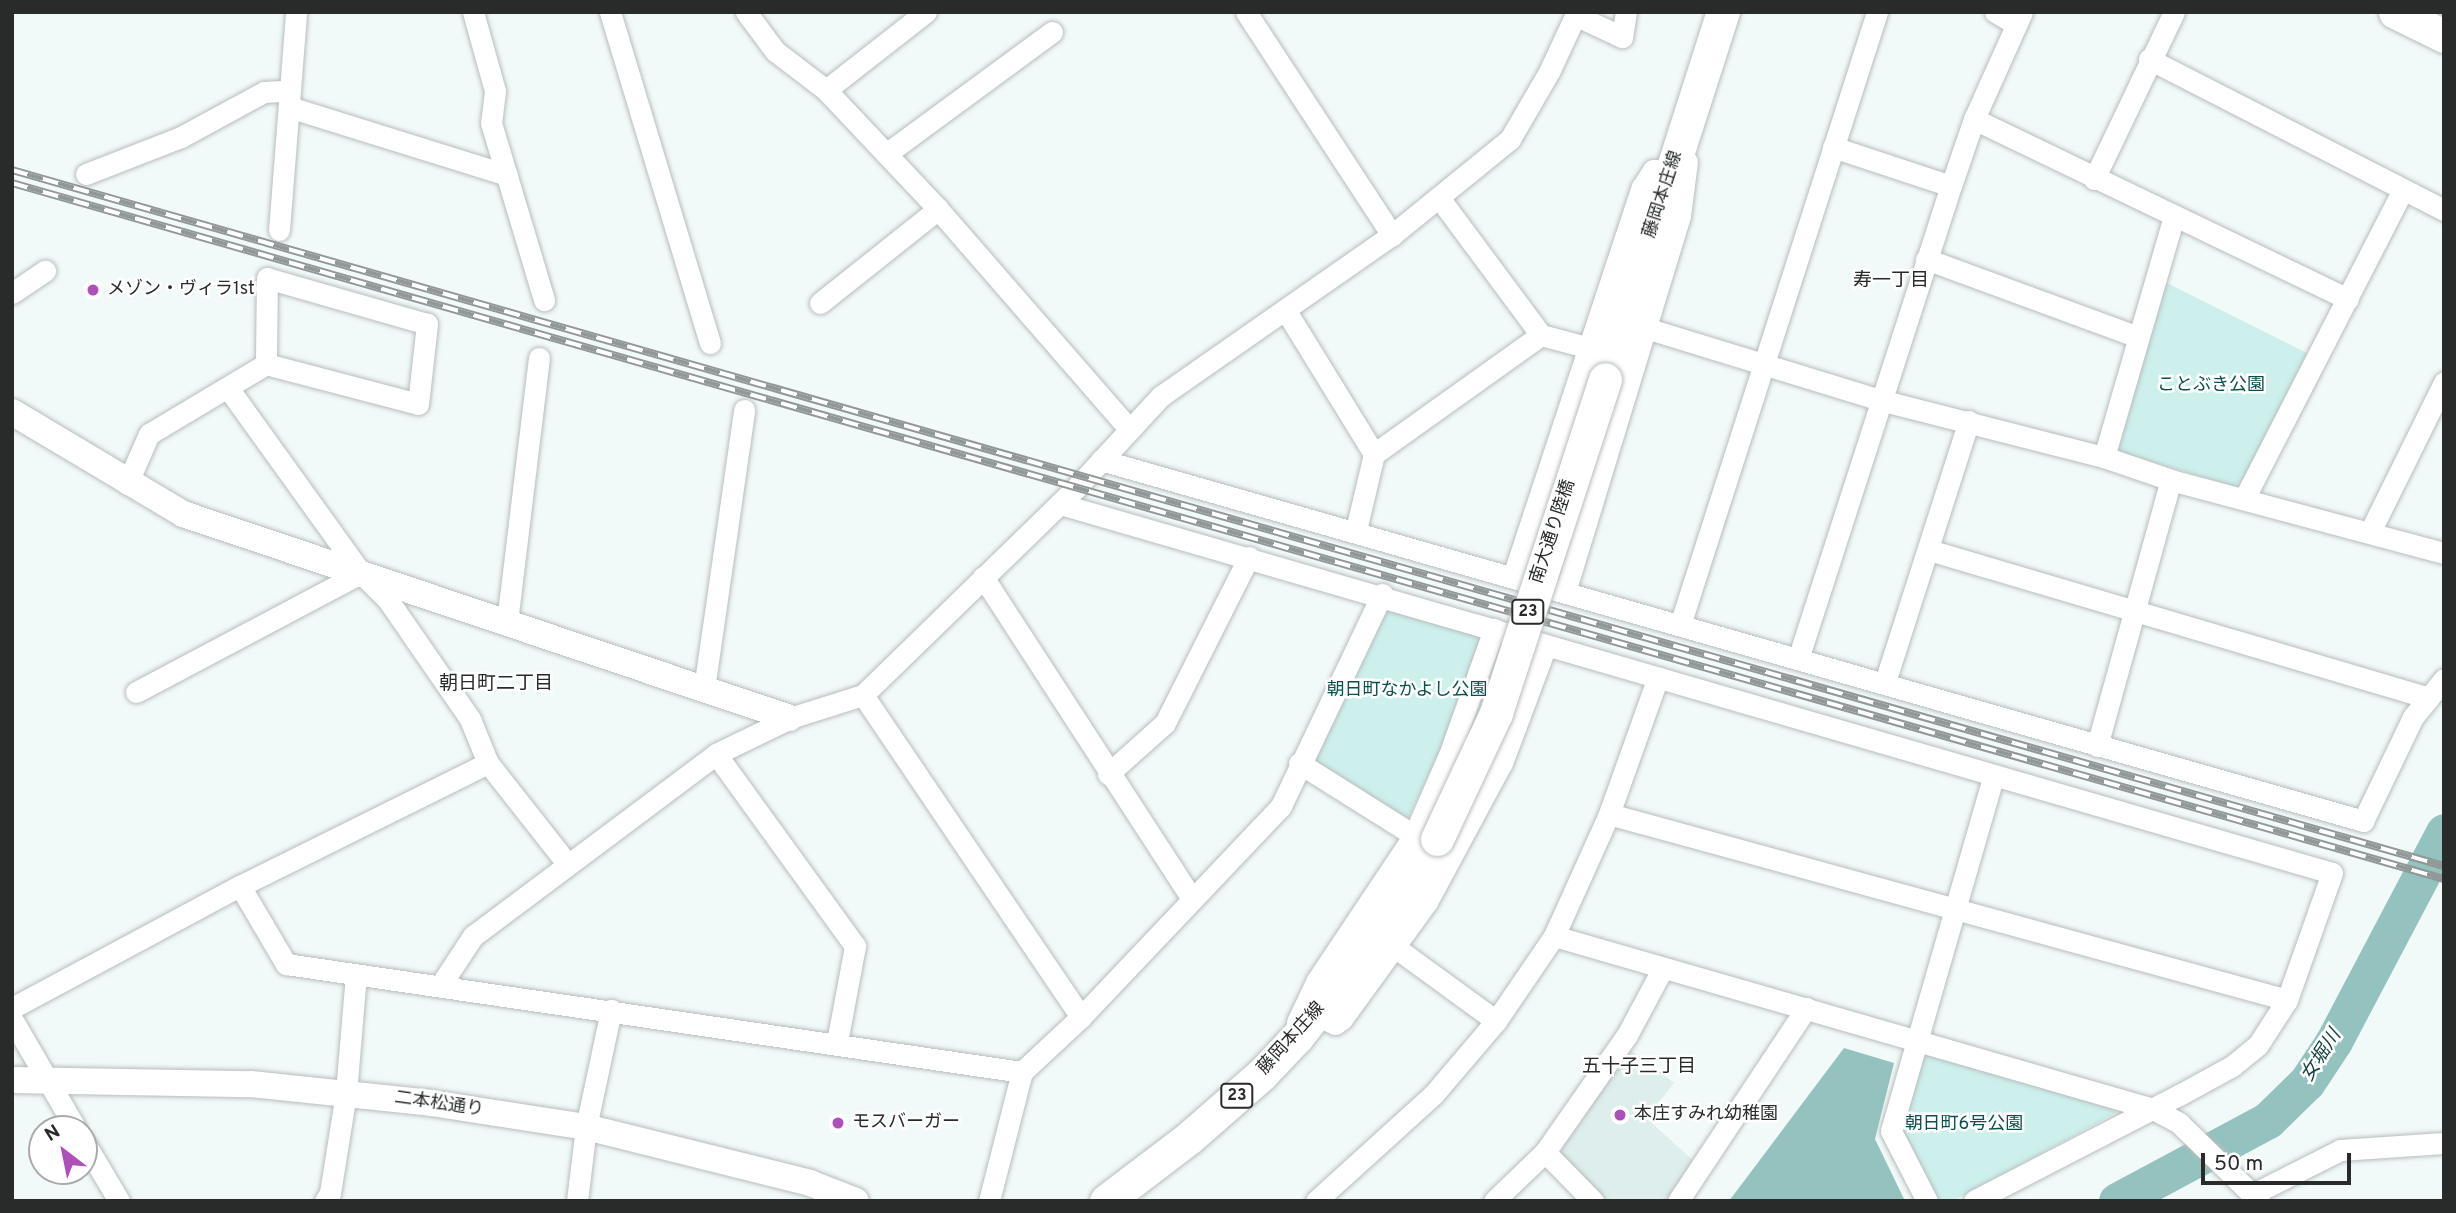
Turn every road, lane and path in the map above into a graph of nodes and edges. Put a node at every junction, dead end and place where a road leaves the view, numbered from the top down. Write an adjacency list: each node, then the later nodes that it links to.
1 (296, 12): 19 (street)
2 (473, 12): 26 (street)
3 (610, 12): 46 (street)
4 (746, 12): 18 (street)
5 (926, 12): 18 (street)
6 (1246, 12): 35 (street)
7 (1626, 12): 13 (street)
8 (1723, 12): 21 (main road, 藤岡本庄線 / 23)
9 (1877, 12): 22 (street)
10 (1995, 12): 14 (street)
11 (2174, 12): 17 (street)
12 (2395, 12): 16 (main road)
13 (1577, 14): 30 (street)
14 (2019, 18): 20 (street)
15 (1052, 32): 23 (street)
16 (2444, 36)
17 (2150, 59): 27 (street); 29 (street)
18 (827, 90): 23 (street)
19 (288, 99): 25 (street); 26 (street); 34 (street)
20 (1974, 119): 27 (street); 28 (street)
21 (1682, 138): 24 (main road, 藤岡本庄線 / 23); 43 (street)
22 (1833, 146): 28 (street); 49 (street)
23 (886, 154): 31 (street)
24 (1671, 170): 47 (street); 51 (main road, 藤岡本庄線 / 23)
25 (86, 174)
26 (507, 175): 40 (street)
27 (2094, 179): 33 (street)
28 (1951, 186): 36 (street)
29 (2403, 189): 32 (street); 39 (street)
30 (1440, 199): 35 (street); 44 (street)
31 (938, 209): 41 (street); 58 (street)
32 (2444, 210)
33 (2174, 216): 39 (street); 45 (street)
34 (279, 230)
35 (1392, 235): 42 (street)
36 (1926, 259): 45 (street); 54 (street)
37 (46, 271): 38 (street)
38 (12, 293)
39 (2348, 299): 64 (street)
40 (544, 300)
41 (820, 303)
42 (1286, 311): 58 (street); 59 (street)
43 (1646, 328): 49 (street); 74 (street)
44 (1541, 335): 47 (street); 59 (street)
45 (2138, 337): 60 (street)
46 (710, 343)
47 (1590, 348): 72 (street)
48 (539, 358): 77 (street)
49 (1763, 361): 54 (street); 78 (street)
50 (266, 364): 50 (street); 53 (street)
51 (1605, 379): 97 (main road, 南大通り陸橋 / 23, bridge)
52 (2444, 382): 67 (street)
53 (228, 388): 63 (street); 71 (street)
54 (1884, 401): 57 (street); 81 (street)
55 (744, 410): 85 (street)
56 (12, 412): 63 (street)
57 (1969, 421): 60 (street); 68 (street)
58 (1129, 429): 61 (street)
59 (1374, 454): 66 (street)
60 (2104, 457): 62 (street)
61 (1101, 460): 65 (street); 66 (street)
62 (2171, 480): 64 (street); 76 (street)
63 (127, 484): 71 (street)
64 (2244, 499): 67 (street)
65 (1060, 504): 70 (street); 73 (street)
66 (1356, 530): 72 (street)
67 (2370, 532): 69 (street)
68 (1929, 550): 76 (street); 84 (street)
69 (2444, 553)
70 (1250, 557): 75 (street); 94 (street)
71 (361, 573): 77 (street); 86 (street); 92 (street)
72 (1513, 576): 74 (street)
73 (983, 577): 87 (street); 94 (street)
74 (1564, 592): 78 (street)
75 (1382, 594): 79 (street); 93 (street)
76 (2136, 615): 88 (street); 90 (street)
77 (507, 622): 85 (street)
78 (1680, 625): 81 (street)
79 (1494, 629): 80 (street); 97 (street)
80 (1546, 646): 82 (street); 103 (street)
81 (1799, 656): 84 (street)
82 (1658, 677): 95 (street); 96 (street)
83 (2444, 679): 88 (street)
84 (1885, 682): 90 (street)
85 (704, 689): 89 (street)
86 (136, 691)
87 (863, 695): 89 (street); 111 (street)
88 (2428, 698): 90 (street)
89 (790, 719): 91 (street)
90 (2096, 746)
91 (716, 754): 98 (street); 116 (street)
92 (488, 763): 98 (street); 99 (street)
93 (1299, 763): 97 (street); 100 (street)
94 (1108, 774): 100 (street)
95 (1993, 778): 101 (street); 107 (street)
96 (1609, 814): 101 (street); 102 (street)
97 (1425, 837): 114 (main road, 藤岡本庄線 / 23)
98 (566, 862): 106 (street)
99 (240, 886): 105 (street); 108 (street)
100 (1191, 898): 111 (street)
101 (1955, 908): 107 (street); 115 (street)
102 (1554, 936): 104 (street); 113 (street)
103 (1396, 948): 113 (street); 114 (street)
104 (1663, 968): 109 (street); 125 (street)
105 (356, 974): 106 (street); 120 (street)
106 (440, 986): 110 (street)
107 (2287, 1000): 121 (street)
108 (12, 1008)
109 (1806, 1008): 115 (street); 137 (street)
110 (611, 1010): 116 (street); 123 (street)
111 (1082, 1017): 117 (street)
112 (12, 1019): 118 (street)
113 (1496, 1021): 134 (street)
114 (1306, 1026): 133 (main road, 藤岡本庄線 / 23)
115 (1917, 1040): 121 (street); 138 (street)
116 (836, 1042): 117 (street)
117 (1022, 1072): 132 (street)
118 (47, 1079): 119 (street, 二本松通り); 120 (street, 二本松通り); 122 (street)
119 (12, 1080)
120 (345, 1093): 123 (street, 二本松通り); 128 (street)
121 (2153, 1109): 127 (street); 139 (street)
122 (68, 1115)
123 (586, 1127): 130 (street); 131 (street, 二本松通り)
124 (2444, 1143): 127 (street)
125 (1545, 1152): 135 (street); 136 (street)
126 (98, 1166): 129 (street)
127 (2251, 1193)
128 (330, 1198)
129 (119, 1201)
130 (576, 1201)
131 (856, 1201)
132 (989, 1201)
133 (1106, 1201)
134 (1316, 1201)
135 (1493, 1201)
136 (1593, 1201)
137 (1678, 1201)
138 (1927, 1201)
139 (1974, 1201)

